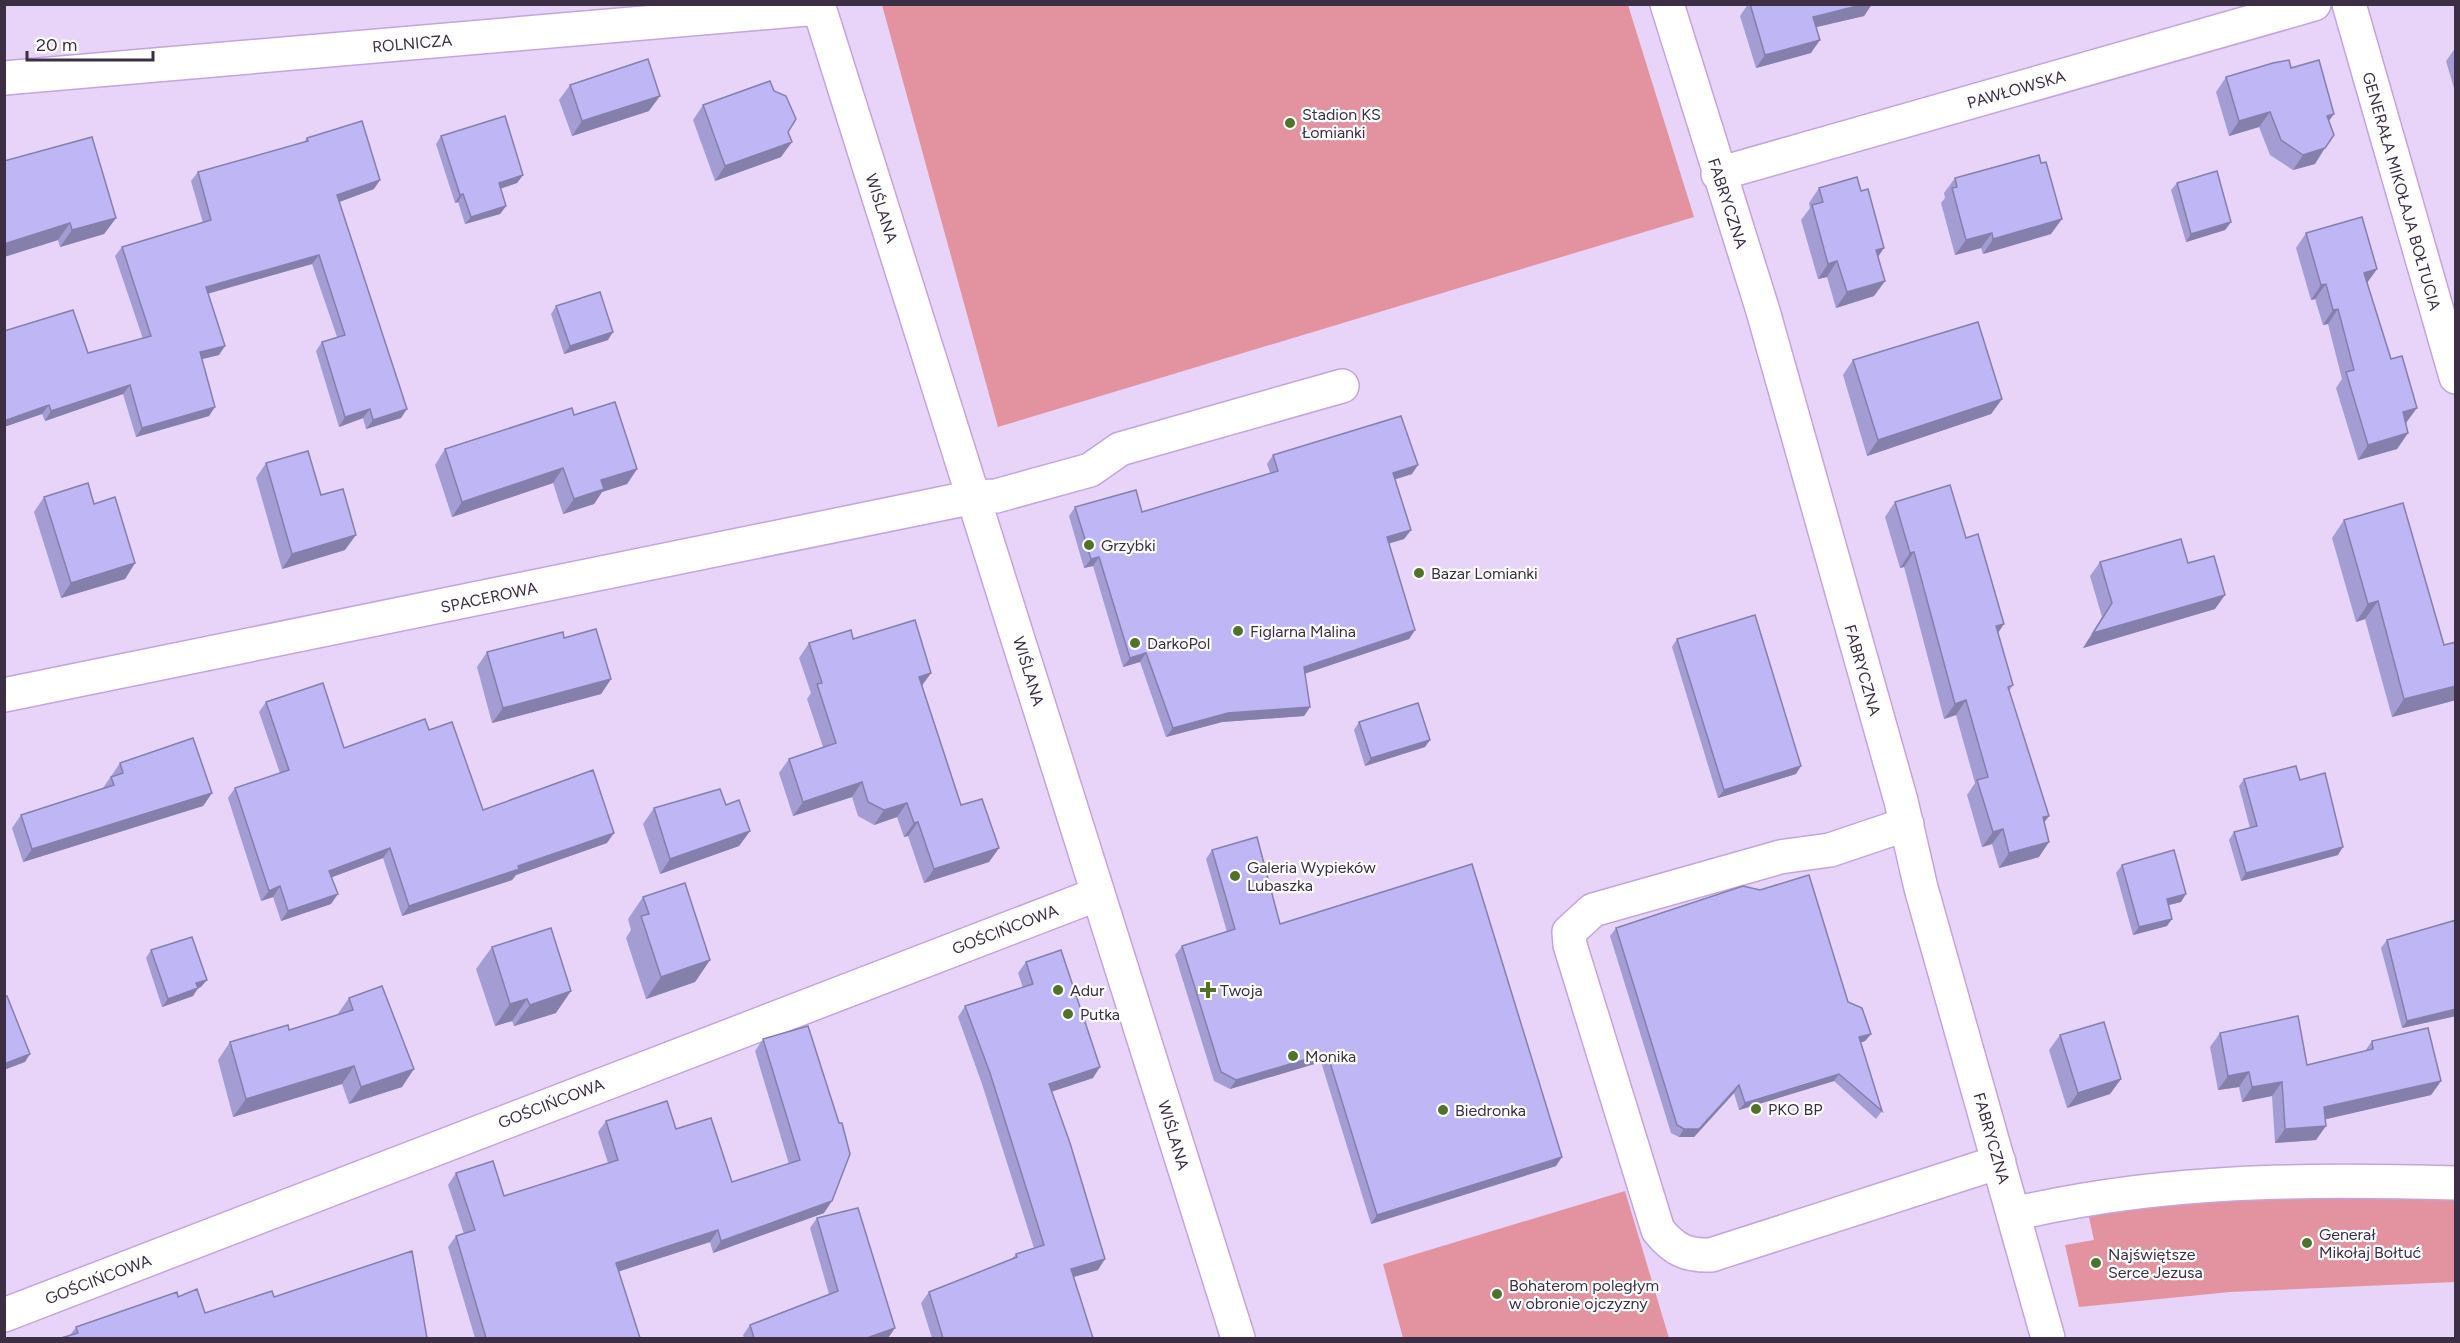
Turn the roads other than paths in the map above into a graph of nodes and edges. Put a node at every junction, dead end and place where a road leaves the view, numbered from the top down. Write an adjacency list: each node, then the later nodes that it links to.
1 (1666, 4): 6 (street, FABRYCZNA)
2 (2314, 4): 6 (street, PAWŁOWSKA)
3 (2349, 4): 7 (street, GENERAŁA MIKOŁAJA BOŁTUCIA)
4 (818, 6): 5 (street, ROLNICZA); 9 (street, WIŚLANA)
5 (4, 78)
6 (1718, 174): 11 (street, FABRYCZNA)
7 (2456, 377)
8 (1342, 386): 9 (street, SPACEROWA)
9 (974, 497): 10 (street, SPACEROWA); 12 (street, WIŚLANA)
10 (4, 695)
11 (1907, 824): 13 (street, FABRYCZNA); 13 (street)
12 (1098, 894): 16 (street, GOŚCIŃCOWA); 17 (street, WIŚLANA)
13 (1999, 1161): 15 (street, FABRYCZNA)
14 (2456, 1183): 15 (street)
15 (2014, 1214): 18 (street, FABRYCZNA)
16 (4, 1315)
17 (1238, 1338)
18 (2048, 1338)

